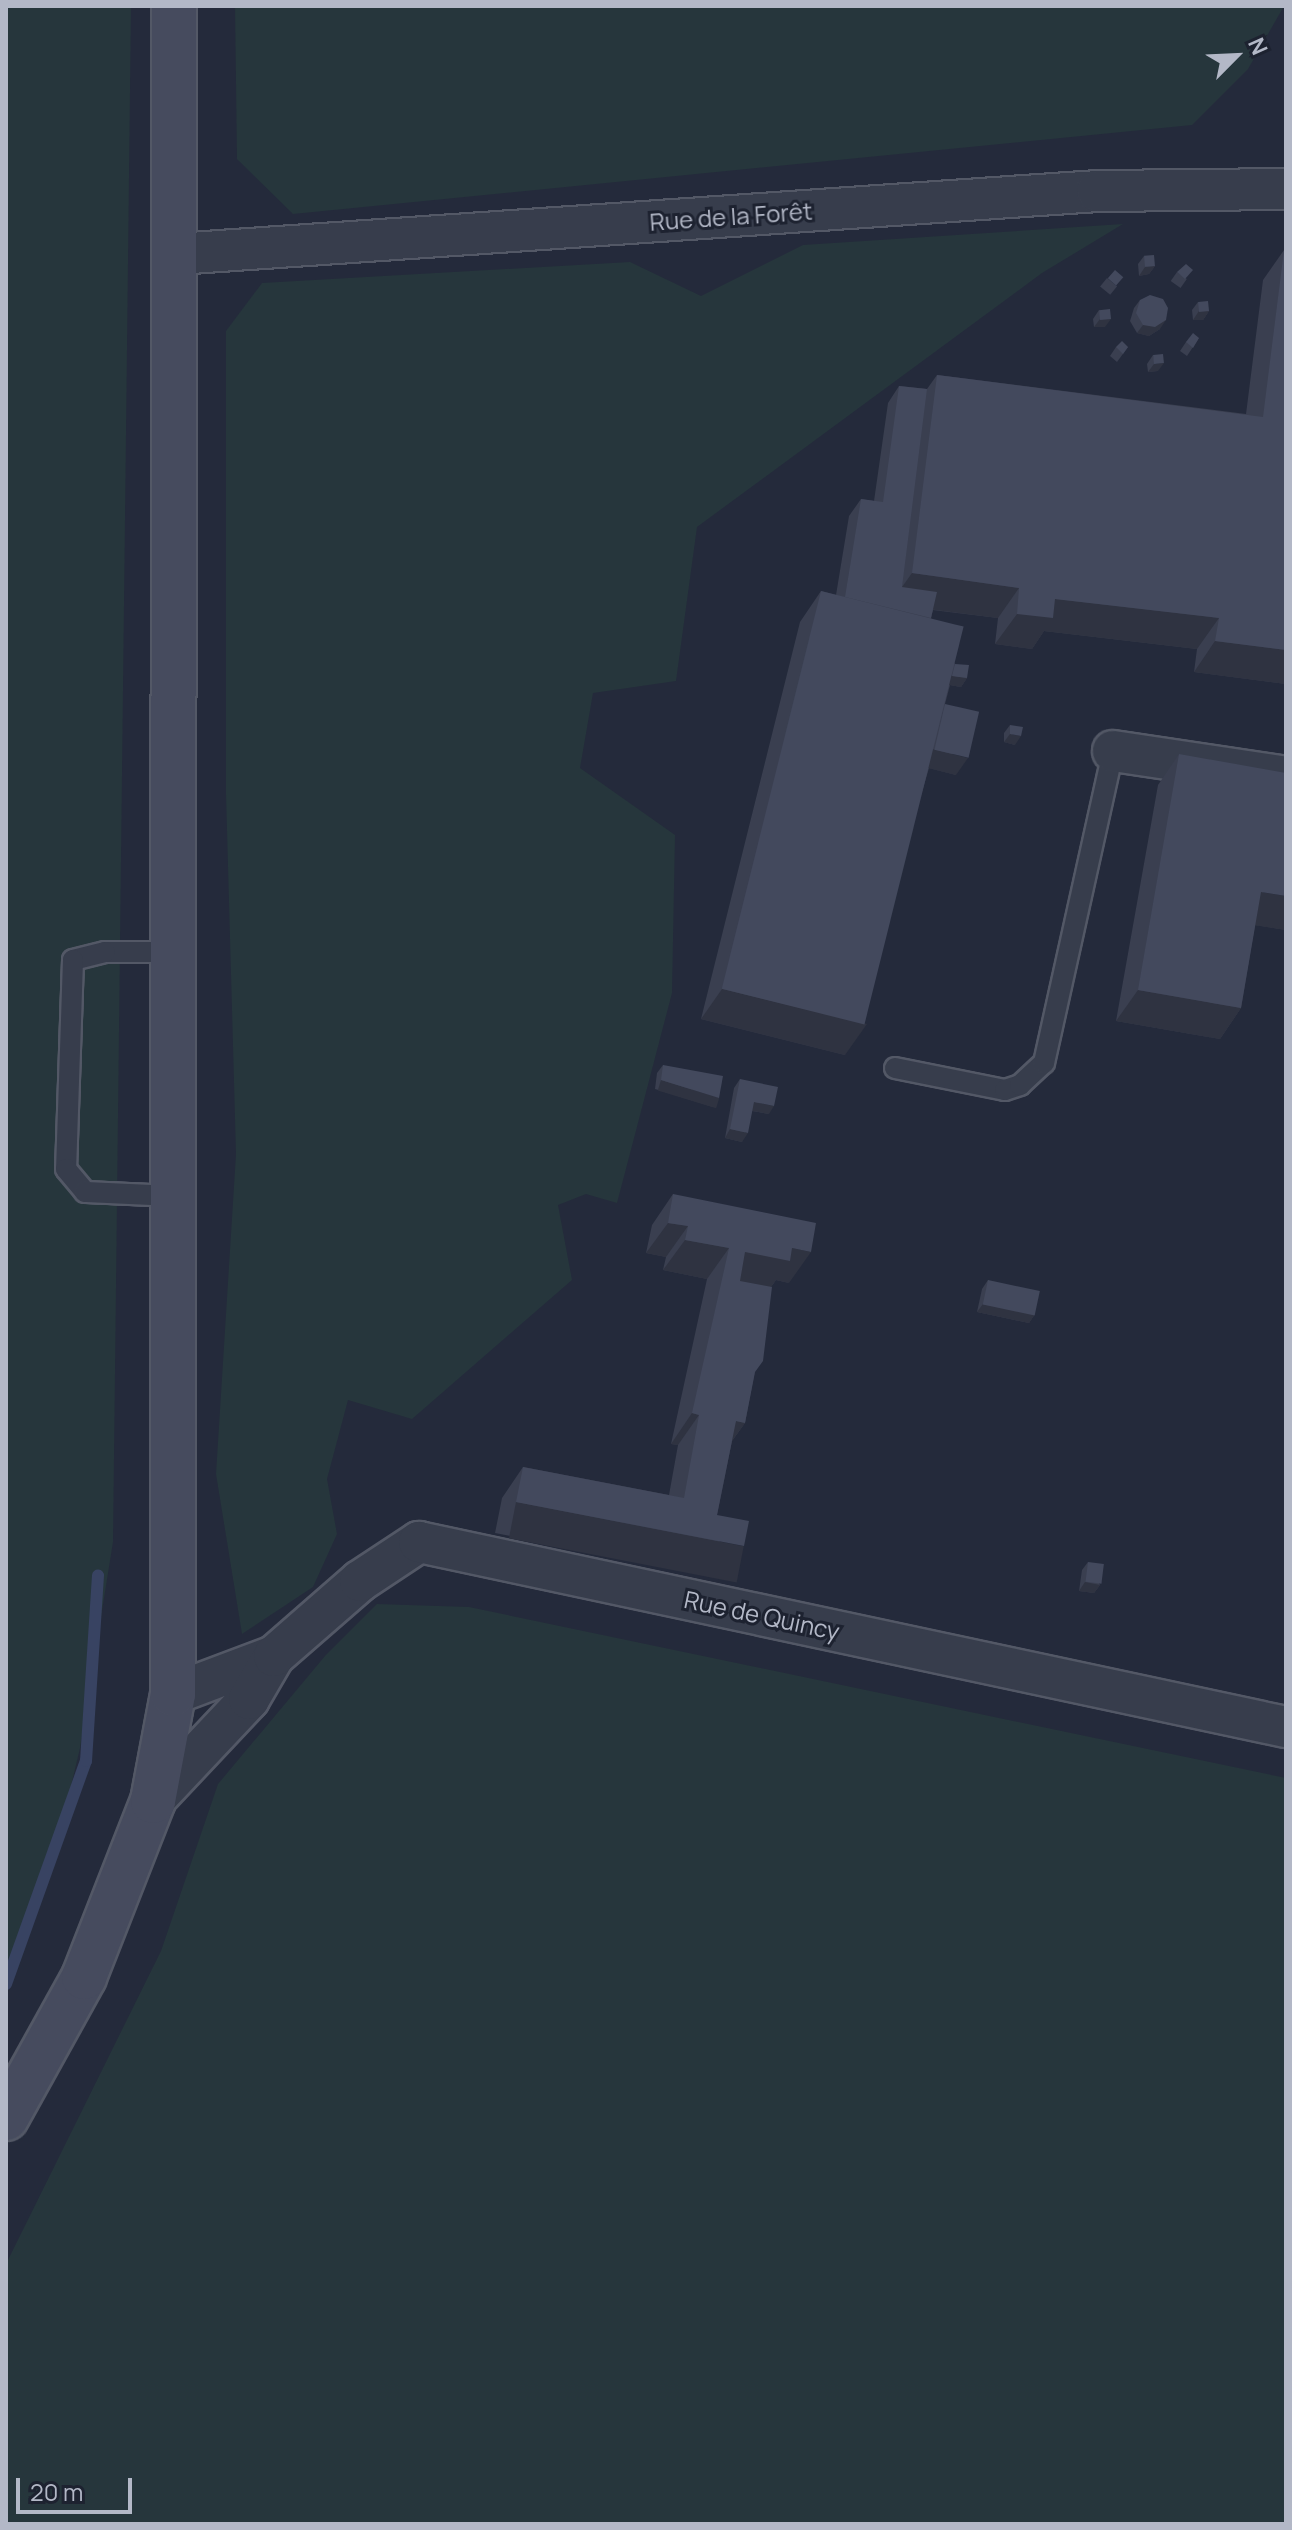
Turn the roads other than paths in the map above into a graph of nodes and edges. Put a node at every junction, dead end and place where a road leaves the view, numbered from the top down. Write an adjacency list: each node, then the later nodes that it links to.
1 (174, 6): 3 (street)
2 (1286, 189): 3 (street, Rue de la Forêt)
3 (176, 254): 6 (street)
4 (1113, 751): 5 (street); 7 (lane)
5 (1286, 777)
6 (170, 952): 8 (street); 8 (lane)
7 (895, 1068)
8 (174, 1196): 10 (street)
9 (274, 1656): 10 (street, Rue de Quincy); 11 (street, Rue de Quincy); 12 (street, Rue de Quincy)
10 (173, 1694): 12 (street)
11 (1286, 1727)
12 (153, 1801): 13 (street)
13 (6, 2118)

